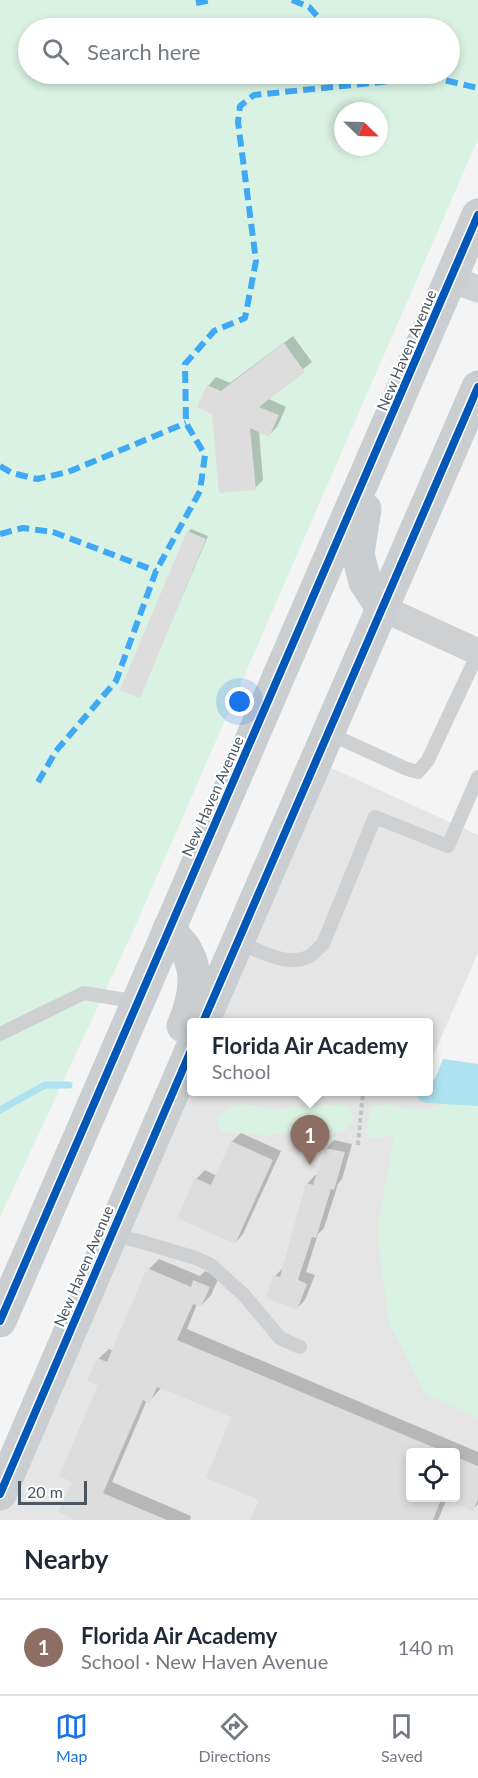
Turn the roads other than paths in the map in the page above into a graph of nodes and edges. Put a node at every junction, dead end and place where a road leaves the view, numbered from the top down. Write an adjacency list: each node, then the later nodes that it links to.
1 (478, 215): 2 (main road, New Haven Avenue)
2 (464, 284): 4 (main road, New Haven Avenue)
3 (478, 387): 5 (main road)
4 (371, 465): 5 (main road); 9 (main road, New Haven Avenue)
5 (382, 608): 6 (street); 7 (main road)
6 (478, 652): 7 (lane)
7 (328, 733): 10 (main road)
8 (478, 777): 10 (lane)
9 (168, 930): 11 (main road, New Haven Avenue); 16 (main road)
10 (238, 942): 12 (main road)
11 (138, 1002): 13 (lane); 17 (main road, New Haven Avenue)
12 (205, 1018)
13 (0, 1034)
14 (187, 1060): 15 (main road, New Haven Avenue)
15 (111, 1235): 16 (main road, New Haven Avenue); 18 (lane)
16 (94, 1275): 19 (main road, New Haven Avenue)
17 (0, 1321)
18 (300, 1347)
19 (0, 1494)

